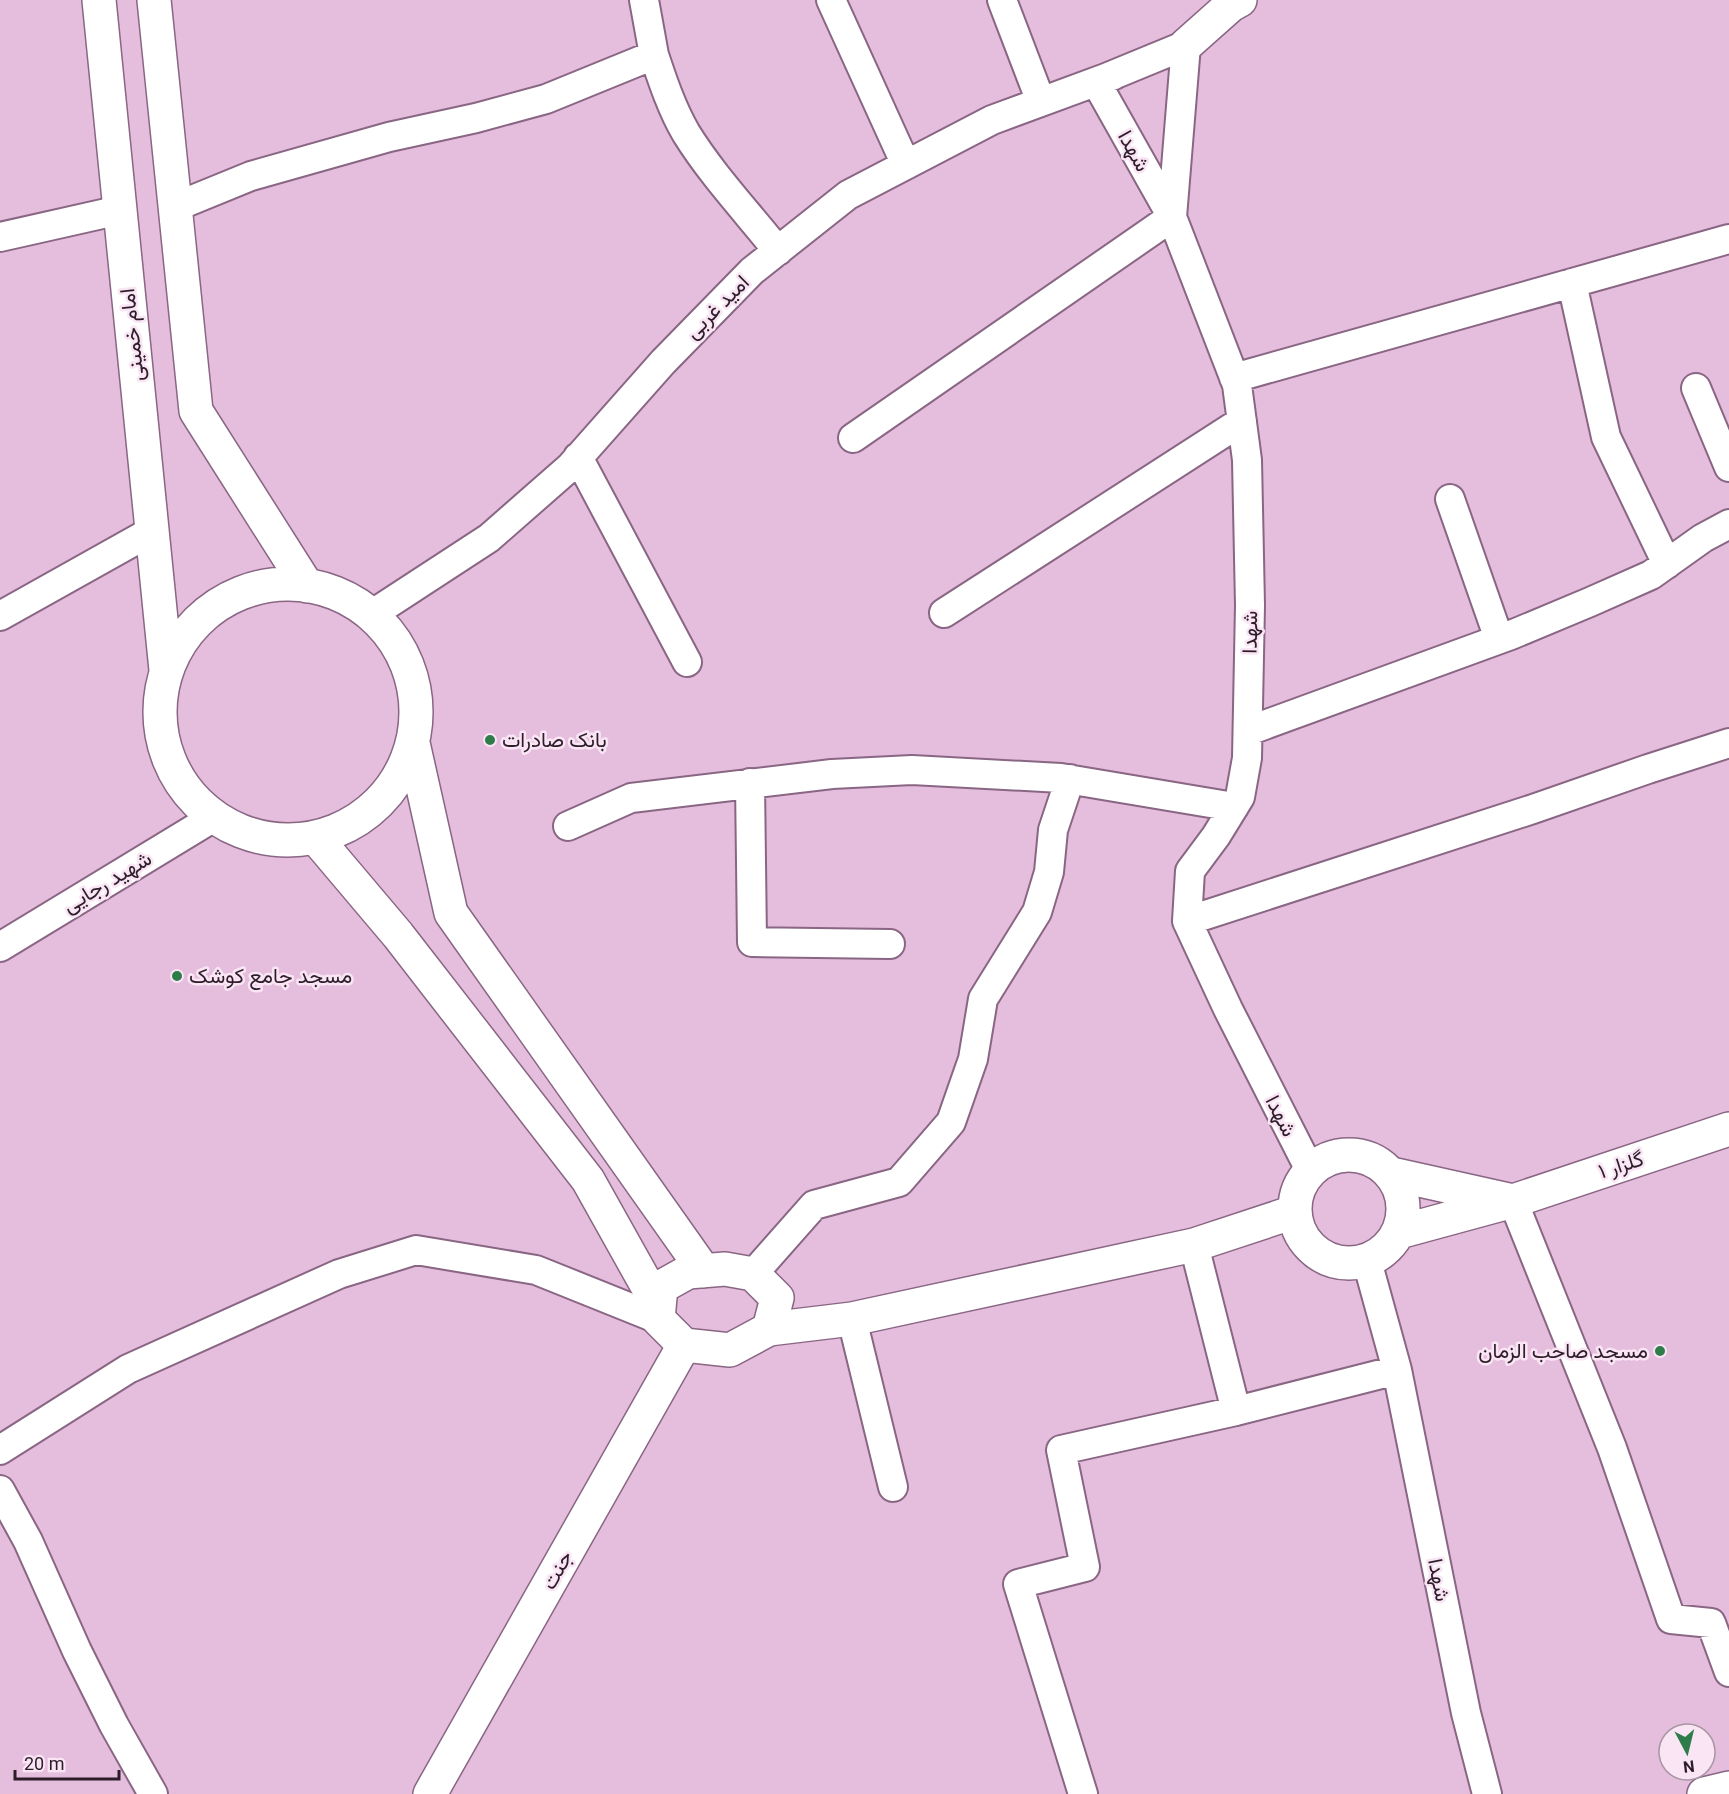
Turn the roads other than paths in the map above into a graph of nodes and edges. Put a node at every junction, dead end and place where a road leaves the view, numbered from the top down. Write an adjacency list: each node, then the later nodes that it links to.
1 (99, 0): 13 (main road, امام خمینی)
2 (154, 0): 12 (main road)
3 (644, 0): 8 (street)
4 (831, 0): 11 (street)
5 (1002, 0): 10 (street)
6 (1234, 2): 7 (main road)
7 (1186, 45): 9 (street, امید غربی); 14 (street)
8 (654, 55): 12 (street); 17 (street)
9 (1105, 79): 10 (street, امید غربی); 14 (street, شهدا)
10 (1041, 102): 11 (street, امید غربی)
11 (906, 165): 17 (street, امید غربی)
12 (175, 207): 29 (main road)
13 (120, 210): 15 (street); 27 (main road, امام خمینی)
14 (1172, 217): 19 (street, شهدا); 22 (street)
15 (0, 237)
16 (1729, 239): 18 (street)
17 (778, 251): 23 (street, امید غربی)
18 (1572, 283): 19 (street); 28 (street)
19 (1234, 378): 21 (street, شهدا)
20 (1696, 388): 24 (street)
21 (1242, 421): 30 (street); 36 (street, شهدا)
22 (853, 438)
23 (578, 458): 31 (street, امید غربی); 34 (street)
24 (1729, 467)
25 (1450, 499): 33 (street)
26 (1729, 524): 28 (street)
27 (152, 531): 32 (street); 35 (main road, امام خمینی)
28 (1666, 564): 33 (street)
29 (307, 586): 31 (main road); 35 (main road)
30 (944, 613)
31 (371, 615): 37 (main road)
32 (0, 616)
33 (1499, 639): 36 (street)
34 (687, 662)
35 (166, 670): 42 (main road)
36 (1248, 731): 41 (street, شهدا)
37 (413, 743): 44 (main road); 56 (main road)
38 (1729, 743): 45 (street)
39 (1070, 779): 40 (street); 41 (street); 57 (street)
40 (750, 783): 43 (street); 46 (street)
41 (1234, 807): 45 (street, شهدا)
42 (214, 817): 44 (main road); 47 (street, شهید رجایی)
43 (568, 826)
44 (316, 838): 58 (main road)
45 (1188, 921): 49 (street, شهدا)
46 (890, 944)
47 (0, 946)
48 (1729, 1129): 51 (main road, گلزار ۱)
49 (1310, 1170): 50 (main road); 52 (main road)
50 (1392, 1174): 51 (main road); 53 (main road)
51 (1513, 1201): 53 (main road, گلزار ۱); 67 (street)
52 (1294, 1212): 54 (main road); 55 (main road)
53 (1399, 1232): 55 (main road)
54 (1194, 1245): 59 (main road); 63 (street)
55 (1367, 1261): 62 (street, شهدا)
56 (704, 1271): 57 (main road); 58 (main road)
57 (753, 1274): 60 (main road)
58 (658, 1313): 61 (main road); 64 (street)
59 (852, 1319): 60 (main road); 65 (street)
60 (769, 1329): 61 (main road)
61 (684, 1345): 70 (main road, جنت)
62 (1398, 1370): 63 (street); 72 (street, شهدا)
63 (1236, 1411): 71 (street)
64 (0, 1450)
65 (893, 1487)
66 (0, 1490): 69 (street)
67 (1729, 1672)
68 (1729, 1788): 73 (main road)
69 (153, 1794)
70 (430, 1794)
71 (1083, 1794)
72 (1487, 1794)
73 (1704, 1794)

